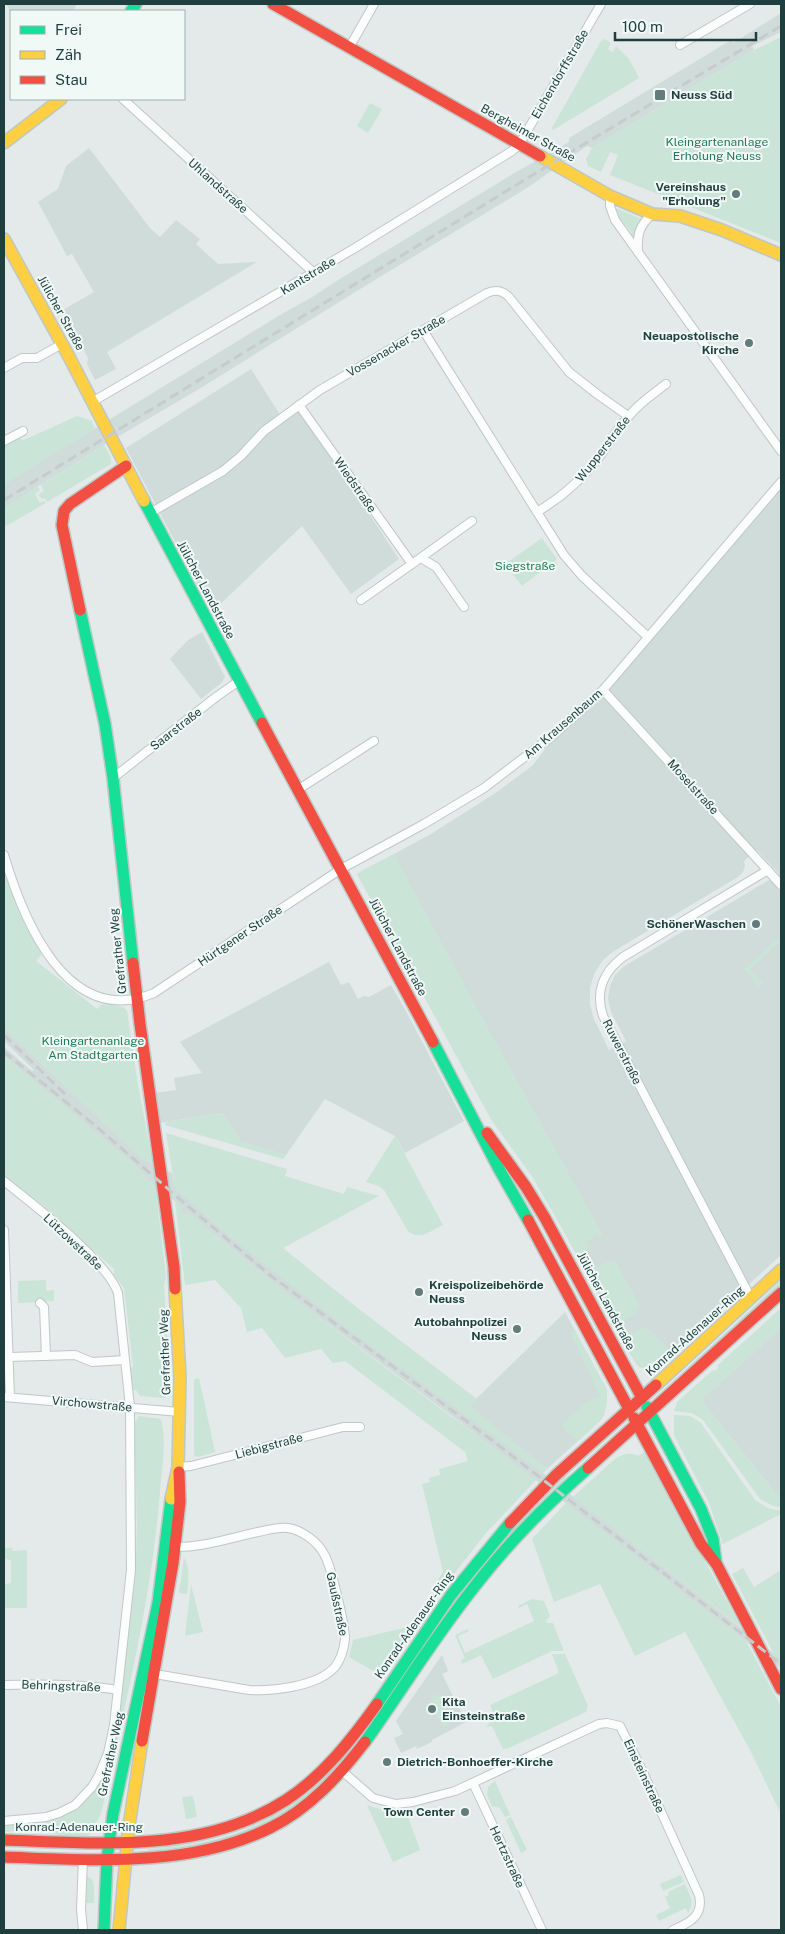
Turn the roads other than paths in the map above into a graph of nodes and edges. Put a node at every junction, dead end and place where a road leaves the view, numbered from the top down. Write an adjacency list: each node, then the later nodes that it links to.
1 (273, 4): 6 (main road, Bergheimer Straße)
2 (374, 4): 6 (street)
3 (601, 4): 10 (street, Eichendorffstraße)
4 (750, 4): 5 (street)
5 (680, 45)
6 (349, 48): 10 (main road, Bergheimer Straße)
7 (60, 100): 9 (main road)
8 (123, 100): 16 (street, Uhlandstraße)
9 (4, 143)
10 (519, 145): 11 (main road, Bergheimer Straße); 16 (street, Kantstraße)
11 (610, 196): 12 (main road, Bergheimer Straße); 14 (street)
12 (652, 214): 14 (street); 15 (main road, Bergheimer Straße)
13 (4, 239): 18 (main road, Jülicher Straße)
14 (638, 254): 26 (street)
15 (781, 255)
16 (314, 273): 21 (street, Kantstraße)
17 (424, 330): 22 (street, Vossenacker Straße); 23 (street, Vossenacker Straße); 29 (street)
18 (62, 344): 19 (street); 21 (main road, Jülicher Straße)
19 (4, 368)
20 (666, 384): 23 (street, Wupperstraße)
21 (92, 402): 27 (main road, Jülicher Landstraße)
22 (299, 405): 30 (street, Vossenacker Straße); 33 (street, Wiedstraße)
23 (628, 416): 29 (street, Wupperstraße)
24 (24, 431): 25 (street)
25 (4, 441)
26 (781, 450)
27 (126, 466): 30 (main road, Jülicher Landstraße); 40 (main road, Grefrather Weg)
28 (781, 482): 36 (street, Am Krausenbaum)
29 (537, 512): 36 (street)
30 (150, 513): 37 (main road, Jülicher Landstraße)
31 (472, 521): 32 (street)
32 (421, 558): 33 (street); 35 (street)
33 (412, 564): 34 (street)
34 (361, 600)
35 (464, 607)
36 (648, 636): 38 (street, Am Krausenbaum)
37 (239, 681): 40 (street, Saarstraße); 41 (main road, Jülicher Landstraße)
38 (604, 690): 43 (street, Am Krausenbaum); 44 (street, Moselstraße)
39 (374, 741): 41 (street)
40 (113, 778): 46 (main road, Grefrather Weg)
41 (298, 789): 43 (main road, Jülicher Landstraße)
42 (4, 855): 46 (street, Hürtgener Straße)
43 (341, 869): 46 (street, Hürtgener Straße); 47 (main road, Jülicher Landstraße)
44 (768, 870): 45 (street, Moselstraße); 52 (street, Ruwerstraße)
45 (781, 885)
46 (137, 998): 61 (main road, Grefrather Weg)
47 (473, 1117): 58 (main road, Jülicher Landstraße); 60 (main road, Jülicher Landstraße)
48 (4, 1180): 56 (street, Lützowstraße)
49 (4, 1230): 55 (street)
50 (781, 1270): 52 (main road, Konrad-Adenauer-Ring)
51 (781, 1293): 62 (main road, Konrad-Adenauer-Ring)
52 (751, 1298): 58 (main road, Konrad-Adenauer-Ring)
53 (40, 1303): 54 (street)
54 (46, 1356): 55 (street); 56 (street)
55 (9, 1357): 57 (street)
56 (125, 1360): 59 (street, Lützowstraße)
57 (7, 1397): 59 (street, Virchowstraße)
58 (642, 1398): 60 (main road, Konrad-Adenauer-Ring); 62 (main road, Jülicher Landstraße)
59 (130, 1407): 61 (street, Virchowstraße); 71 (street, Grefrather Weg)
60 (629, 1409): 63 (main road, Jülicher Landstraße); 78 (main road, Konrad-Adenauer-Ring)
61 (180, 1412): 65 (main road, Grefrather Weg)
62 (650, 1413): 63 (main road, Konrad-Adenauer-Ring); 67 (main road, Jülicher Landstraße)
63 (637, 1424): 67 (main road, Jülicher Landstraße); 72 (main road, Konrad-Adenauer-Ring)
64 (360, 1427): 65 (street, Liebigstraße)
65 (178, 1468): 66 (main road, Grefrather Weg)
66 (171, 1547): 68 (main road, Grefrather Weg); 68 (street, Gaußstraße); 77 (main road, Grefrather Weg)
67 (717, 1565): 70 (main road, Jülicher Landstraße)
68 (155, 1674): 78 (main road, Grefrather Weg)
69 (4, 1685): 71 (street, Behringstraße)
70 (781, 1689)
71 (118, 1690): 74 (street, Grefrather Weg)
72 (342, 1771): 73 (street, Einsteinstraße); 80 (main road, Konrad-Adenauer-Ring)
73 (473, 1784): 86 (street, Hertzstraße); 87 (street, Einsteinstraße)
74 (75, 1804): 75 (street, Konrad-Adenauer-Ring)
75 (4, 1821)
76 (4, 1840): 77 (main road, Konrad-Adenauer-Ring)
77 (109, 1843): 78 (main road, Konrad-Adenauer-Ring); 81 (main road, Grefrather Weg)
78 (126, 1843): 80 (main road, Grefrather Weg)
79 (4, 1857): 82 (main road, Konrad-Adenauer-Ring)
80 (124, 1858): 81 (main road, Konrad-Adenauer-Ring); 85 (main road, Grefrather Weg)
81 (107, 1859): 82 (main road, Konrad-Adenauer-Ring); 84 (main road, Grefrather Weg)
82 (83, 1860): 83 (street)
83 (83, 1930)
84 (104, 1930)
85 (119, 1930)
86 (542, 1930)
87 (673, 1930)

